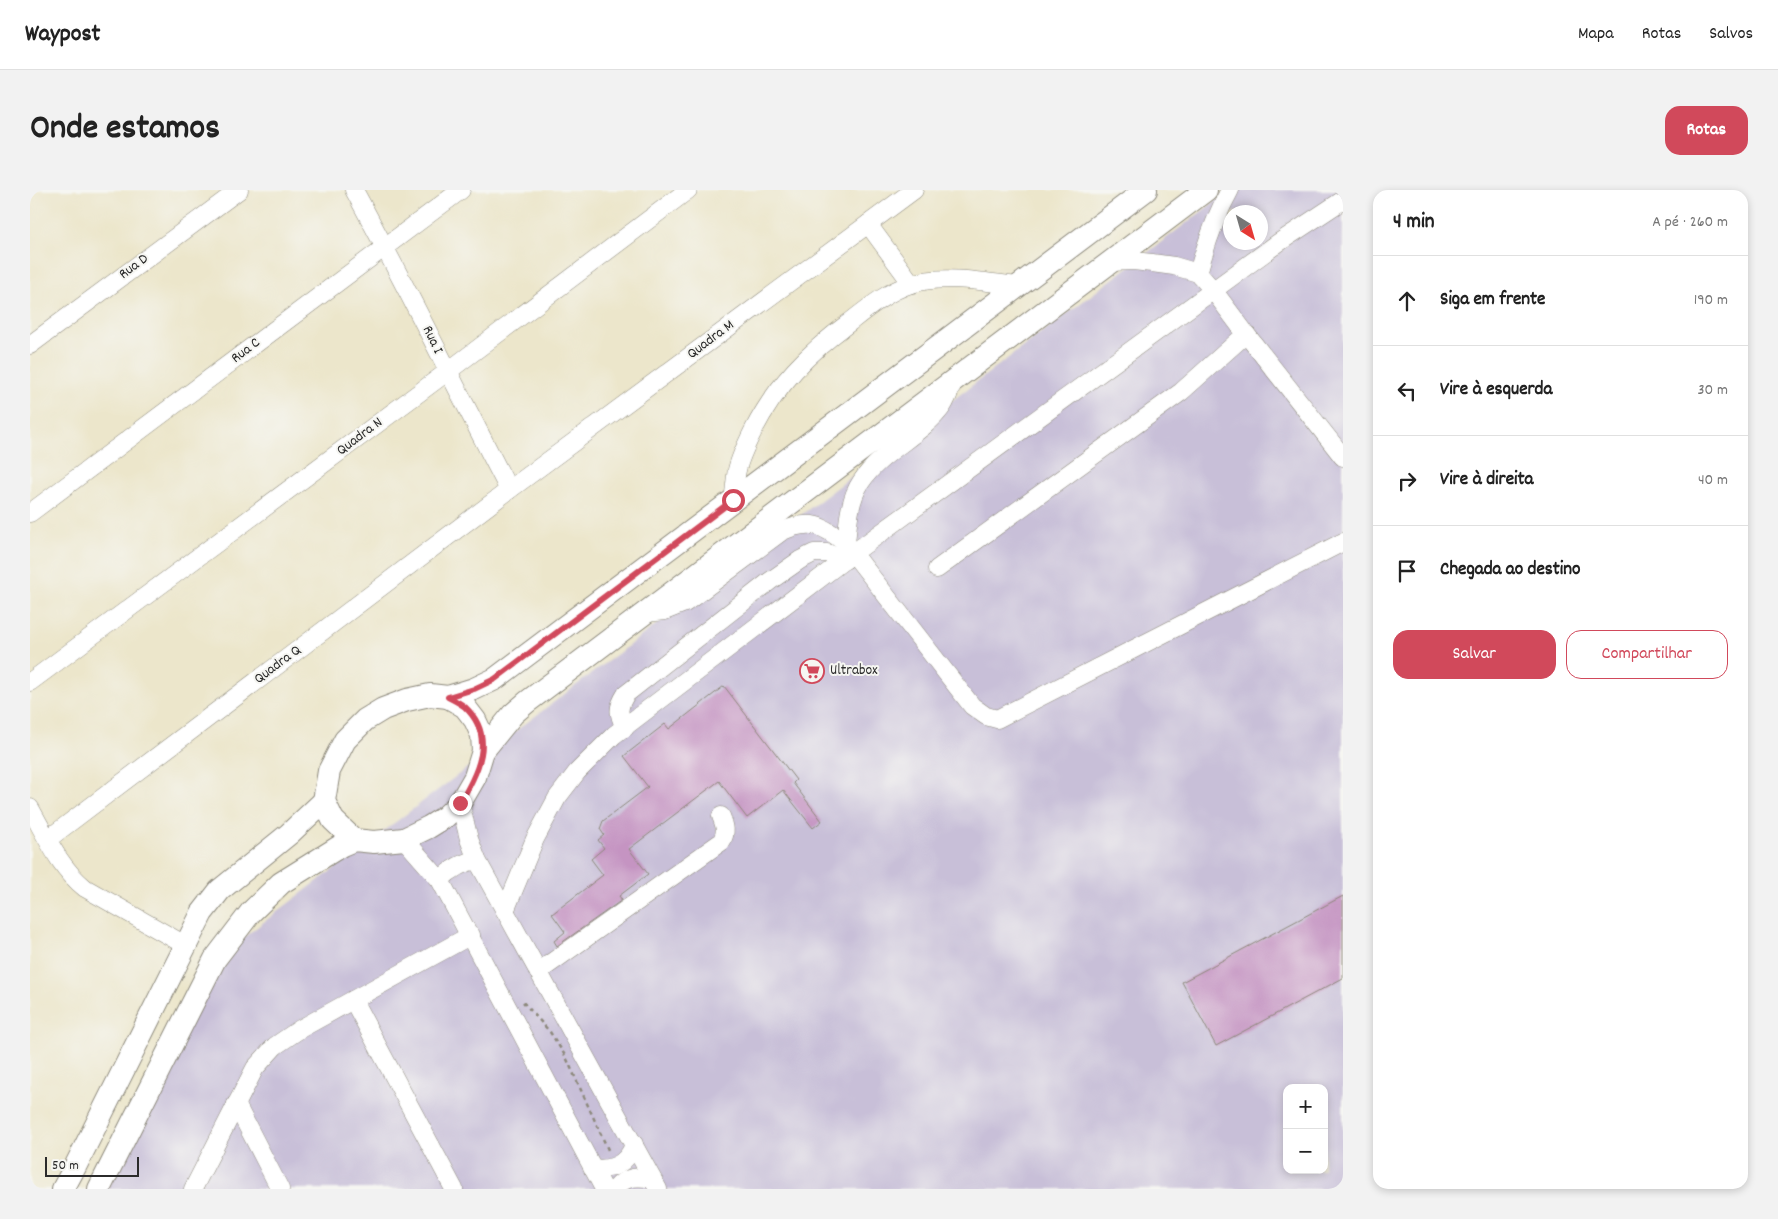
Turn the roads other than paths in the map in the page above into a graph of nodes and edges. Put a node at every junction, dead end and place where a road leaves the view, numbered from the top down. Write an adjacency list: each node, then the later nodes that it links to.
1 (239, 190): 18 (street, Rua D)
2 (354, 190): 11 (street, Rua I)
3 (461, 190): 11 (street, Rua C)
4 (688, 190): 19 (street, Quadra N)
5 (914, 190): 10 (street, Quadra M)
6 (1146, 190): 15 (main road)
7 (1206, 190): 12 (main road)
8 (1230, 190): 13 (street)
9 (1343, 200): 16 (street)
10 (868, 224): 14 (street); 22 (street, Quadra M)
11 (385, 247): 19 (street, Rua I); 24 (street, Rua C)
12 (1110, 262): 13 (street); 20 (main road)
13 (1198, 273): 16 (street)
14 (912, 284): 15 (street); 23 (street)
15 (1017, 286): 23 (main road)
16 (1213, 290): 17 (street); 26 (street)
17 (1246, 334): 21 (street); 27 (street)
18 (30, 344)
19 (447, 372): 22 (street, Rua I); 29 (street, Quadra N)
20 (954, 379): 26 (street); 28 (main road)
21 (1343, 457)
22 (509, 490): 38 (street, Quadra Q)
23 (733, 500): 30 (main road)
24 (30, 513)
25 (1343, 542): 26 (street)
26 (848, 553): 28 (street); 31 (street); 31 (street)
27 (937, 569)
28 (642, 613): 32 (main road)
29 (30, 682)
30 (448, 697): 32 (main road); 33 (main road)
31 (625, 728): 42 (street)
32 (483, 751): 34 (main road)
33 (324, 801): 39 (main road); 44 (main road)
34 (460, 803): 37 (main road); 40 (street)
35 (30, 808): 38 (street)
36 (720, 816): 45 (street)
37 (404, 838): 39 (main road); 41 (street)
38 (48, 839): 44 (street)
39 (354, 840): 51 (main road)
40 (477, 860): 41 (street); 42 (street)
41 (440, 880): 43 (street)
42 (505, 911): 45 (street)
43 (471, 935): 46 (street); 50 (street)
44 (184, 945): 49 (main road)
45 (538, 972): 48 (street)
46 (353, 1000): 47 (street); 56 (street)
47 (236, 1104): 54 (street); 55 (street)
48 (634, 1144): 50 (street); 52 (street)
49 (76, 1165): 51 (main road); 53 (main road)
50 (592, 1168): 57 (street)
51 (102, 1184)
52 (655, 1184): 58 (street)
53 (63, 1189)
54 (193, 1189)
55 (280, 1189)
56 (454, 1189)
57 (604, 1189)
58 (615, 1189)

